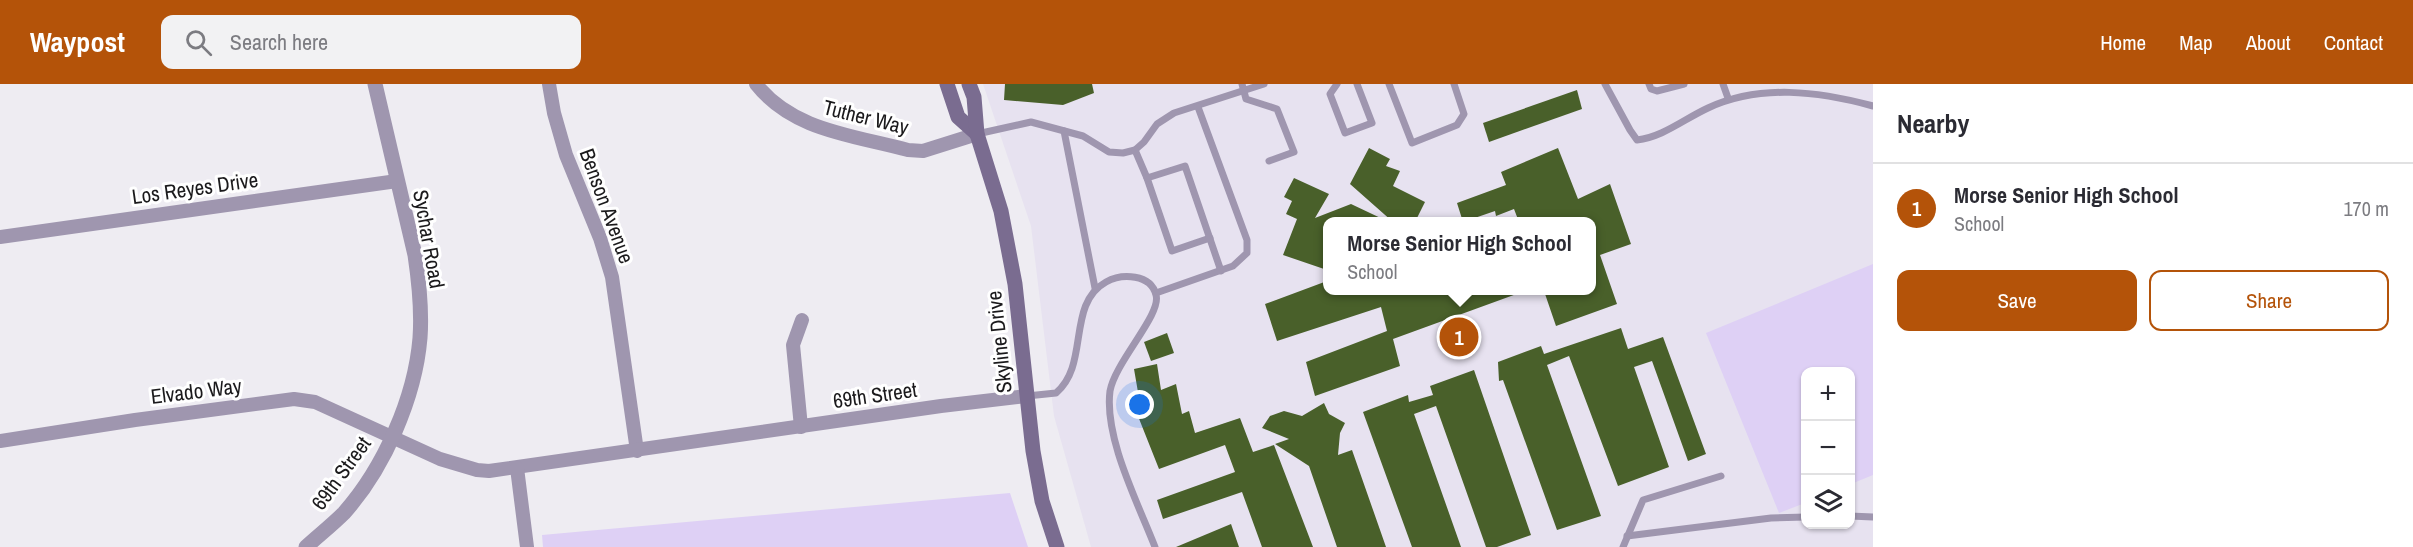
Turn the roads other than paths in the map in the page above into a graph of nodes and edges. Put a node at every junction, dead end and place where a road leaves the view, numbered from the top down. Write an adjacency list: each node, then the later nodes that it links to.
1 (375, 84): 24 (street, Sychar Road)
2 (549, 84): 35 (street, Benson Avenue)
3 (756, 84): 20 (street, Tuther Way)
4 (947, 84): 20 (main road, Skyline Drive)
5 (969, 84): 20 (main road, Skyline Drive)
6 (1264, 84): 15 (lane)
7 (1336, 84): 8 (lane)
8 (1357, 84)
9 (1389, 84): 10 (lane)
10 (1454, 84)
11 (1605, 84): 16 (lane)
12 (1649, 84): 13 (lane)
13 (1683, 84)
14 (1723, 84): 16 (lane)
15 (1243, 88): 17 (lane); 22 (lane)
16 (1728, 98): 18 (lane)
17 (1198, 106): 21 (lane); 27 (lane)
18 (1873, 106)
19 (1064, 131): 20 (lane); 21 (lane); 28 (lane)
20 (977, 134): 31 (main road, Skyline Drive)
21 (1134, 150): 23 (lane)
22 (1269, 161)
23 (1146, 178): 26 (lane); 26 (lane)
24 (397, 181): 25 (street, Los Reyes Drive); 33 (street, Sychar Road)
25 (0, 237)
26 (1210, 238): 27 (lane)
27 (1221, 271): 29 (lane)
28 (1095, 288): 29 (lane); 31 (lane, 69th Street)
29 (1156, 293): 45 (lane)
30 (802, 320): 32 (street)
31 (1026, 396): 32 (street, 69th Street); 44 (main road, Skyline Drive)
32 (801, 427): 35 (street, 69th Street)
33 (392, 436): 34 (street, Elvado Way); 36 (street, 69th Street); 42 (street, 69th Street)
34 (0, 441)
35 (637, 451): 36 (street, 69th Street)
36 (517, 468): 43 (street)
37 (1721, 476): 41 (lane)
38 (1855, 516): 40 (lane)
39 (1801, 517): 41 (lane)
40 (1873, 517)
41 (1627, 536): 46 (lane)
42 (306, 547)
43 (528, 547)
44 (1057, 547)
45 (1155, 547)
46 (1623, 547)

